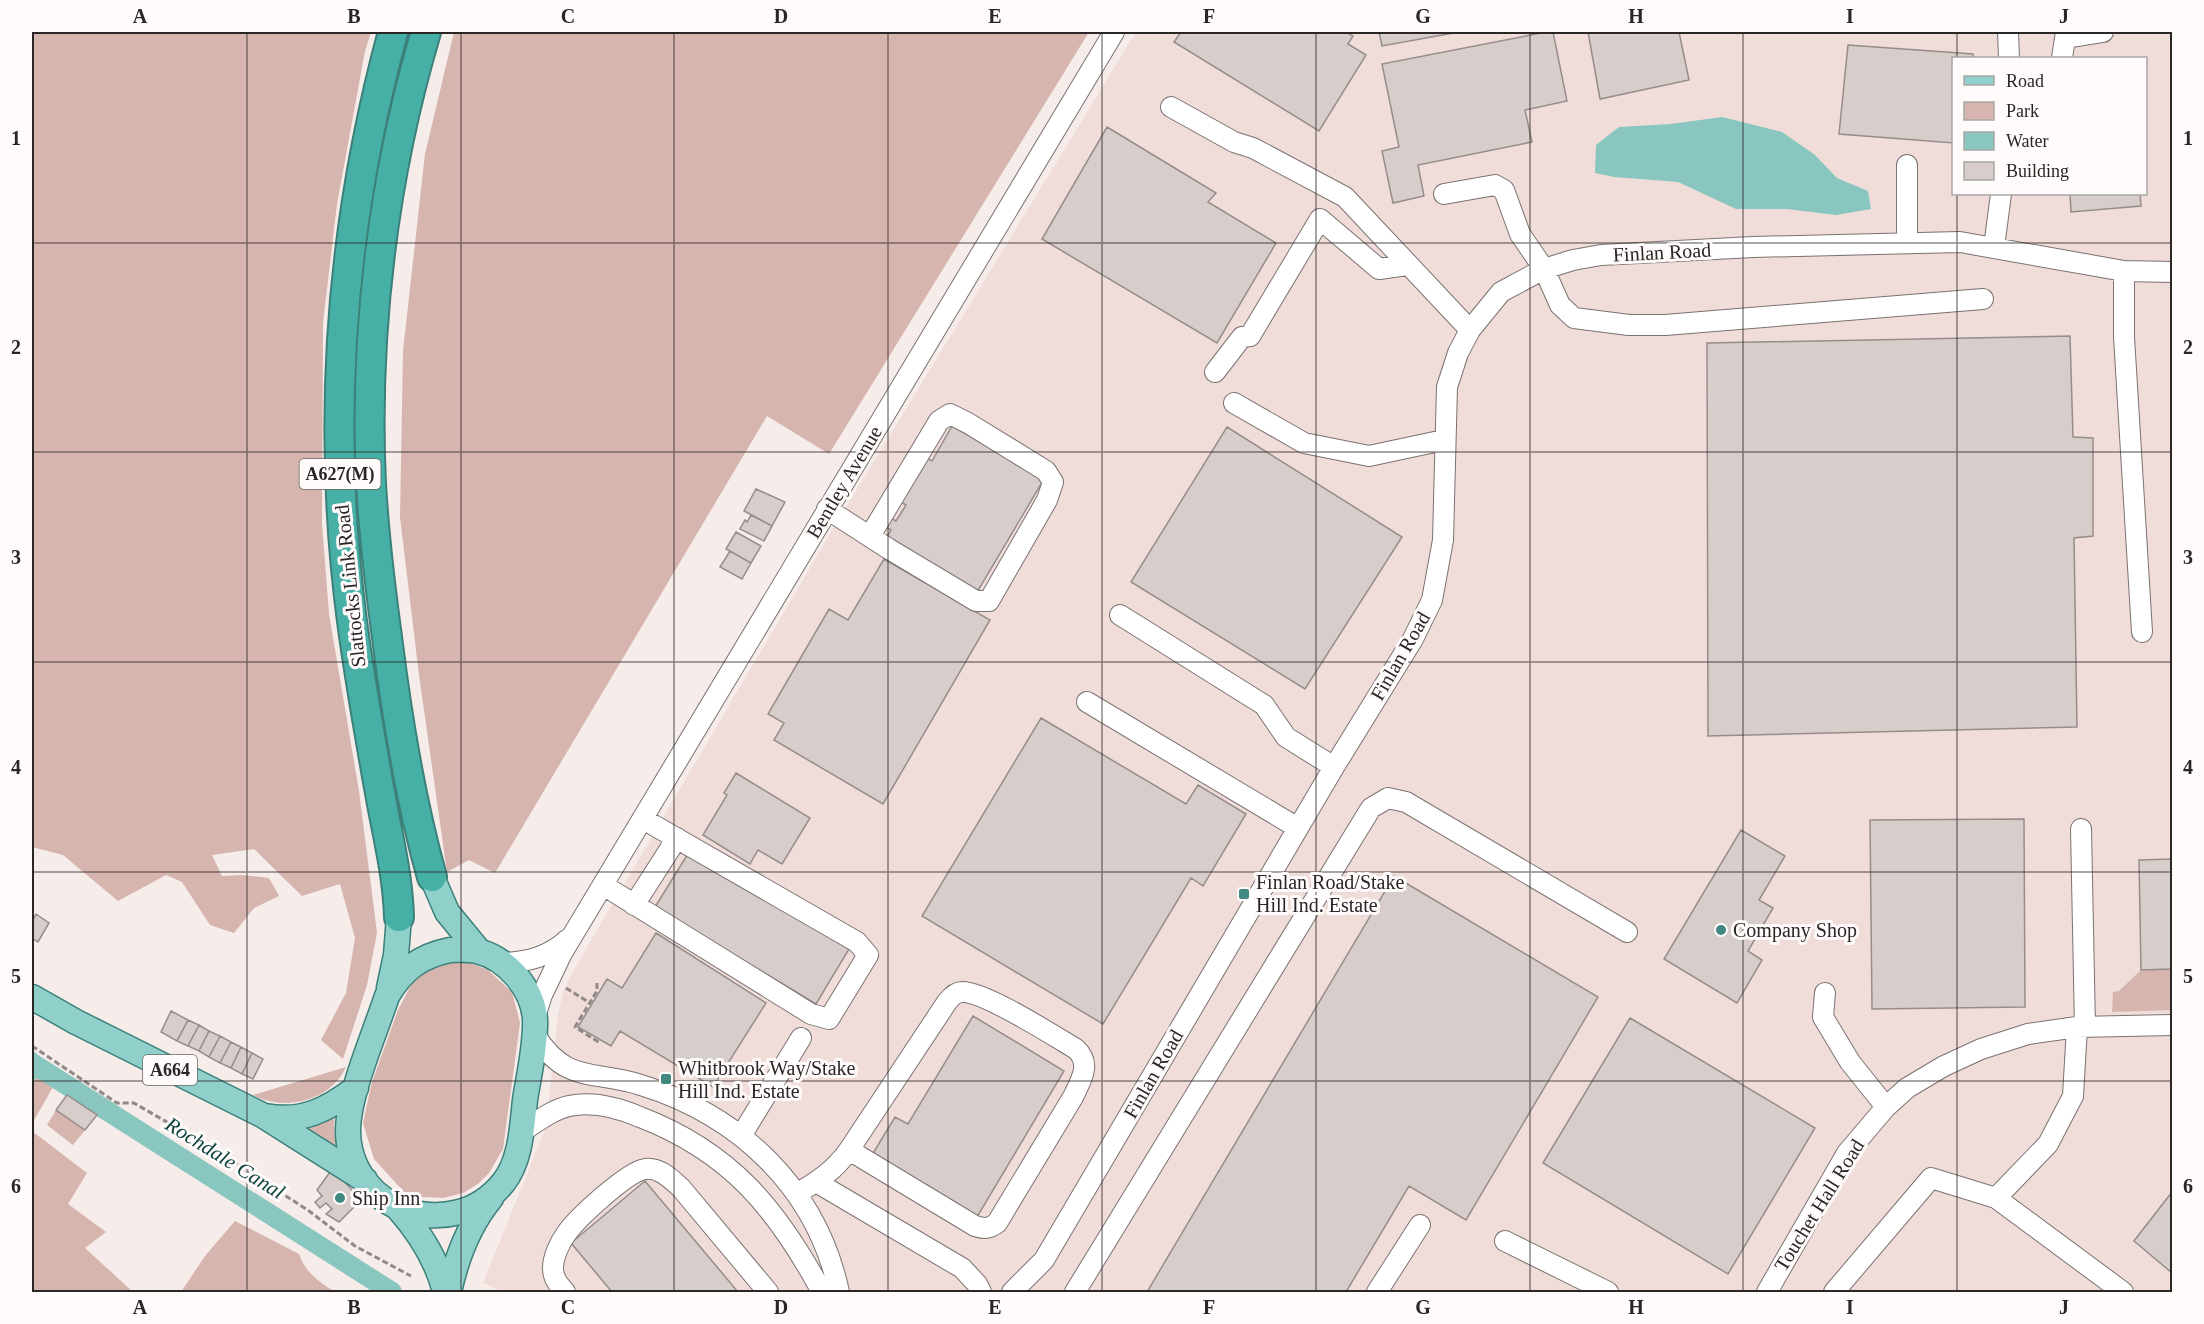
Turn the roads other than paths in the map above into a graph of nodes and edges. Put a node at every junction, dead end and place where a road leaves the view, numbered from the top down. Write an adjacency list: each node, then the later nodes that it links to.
1 (393, 32): 37 (highway, Slattocks Link Road / A627(M))
2 (426, 32): 34 (highway, Slattocks Link Road / A627(M))
3 (1114, 32): 24 (street, Bentley Avenue)
4 (2008, 32): 7 (street)
5 (2099, 32): 6 (street)
6 (2066, 35): 8 (street)
7 (2008, 57)
8 (2062, 57)
9 (1171, 107): 15 (street)
10 (1907, 165): 13 (street)
11 (1444, 194): 16 (street)
12 (2001, 195): 14 (street)
13 (1907, 243): 14 (street, Finlan Road); 16 (street, Finlan Road)
14 (1994, 247): 17 (street, Finlan Road)
15 (1407, 265): 20 (street); 21 (street)
16 (1544, 269): 19 (street); 20 (street, Finlan Road)
17 (2124, 271): 18 (street, Finlan Road); 27 (street)
18 (2172, 272)
19 (1983, 299)
20 (1470, 330): 23 (street, Finlan Road)
21 (1215, 372)
22 (1234, 403): 23 (street)
23 (1444, 440): 29 (street, Finlan Road)
24 (827, 509): 25 (street); 30 (street, Bentley Avenue)
25 (870, 536): 25 (street)
26 (1120, 615): 29 (street)
27 (2142, 632)
28 (1087, 702): 31 (street)
29 (1334, 767): 31 (street, Finlan Road)
30 (643, 819): 33 (street); 35 (street, Bentley Avenue)
31 (1298, 828): 69 (street, Finlan Road)
32 (2081, 829): 47 (street)
33 (677, 838): 36 (street); 36 (street)
34 (432, 878): 40 (main road, Slattocks Link Road)
35 (603, 885): 36 (street); 39 (street, Bentley Avenue)
36 (634, 905)
37 (399, 917): 43 (main road, Slattocks Link Road)
38 (1628, 932): 70 (street)
39 (574, 933): 41 (street); 46 (street, Bentley Avenue)
40 (479, 951): 41 (main road); 43 (main road)
41 (503, 963): 46 (main road)
42 (1826, 993): 50 (street)
43 (387, 996): 49 (main road)
44 (32, 997): 51 (main road, A664)
45 (2172, 1025): 47 (street, Touchet Hall Road)
46 (535, 1026): 52 (main road); 53 (street)
47 (2081, 1027): 50 (street, Touchet Hall Road); 59 (street)
48 (801, 1038): 53 (street)
49 (356, 1088): 51 (main road, A664); 55 (main road)
50 (1886, 1107): 73 (street, Touchet Hall Road)
51 (264, 1116): 55 (main road, A664)
52 (521, 1132): 56 (main road); 66 (street)
53 (741, 1136): 58 (street)
54 (849, 1150): 54 (street); 57 (street)
55 (365, 1180): 60 (main road)
56 (504, 1182): 60 (main road); 63 (main road)
57 (816, 1182): 58 (street); 68 (street)
58 (798, 1193): 67 (street)
59 (1996, 1198): 74 (street); 75 (street)
60 (398, 1208): 63 (main road)
61 (1420, 1225): 71 (street)
62 (1505, 1241): 72 (street)
63 (447, 1293)
64 (565, 1293): 65 (street)
65 (768, 1293)
66 (822, 1293)
67 (839, 1293)
68 (981, 1293)
69 (1012, 1293)
70 (1075, 1293)
71 (1377, 1293)
72 (1608, 1293)
73 (1767, 1293)
74 (1834, 1293)
75 (2123, 1293)

